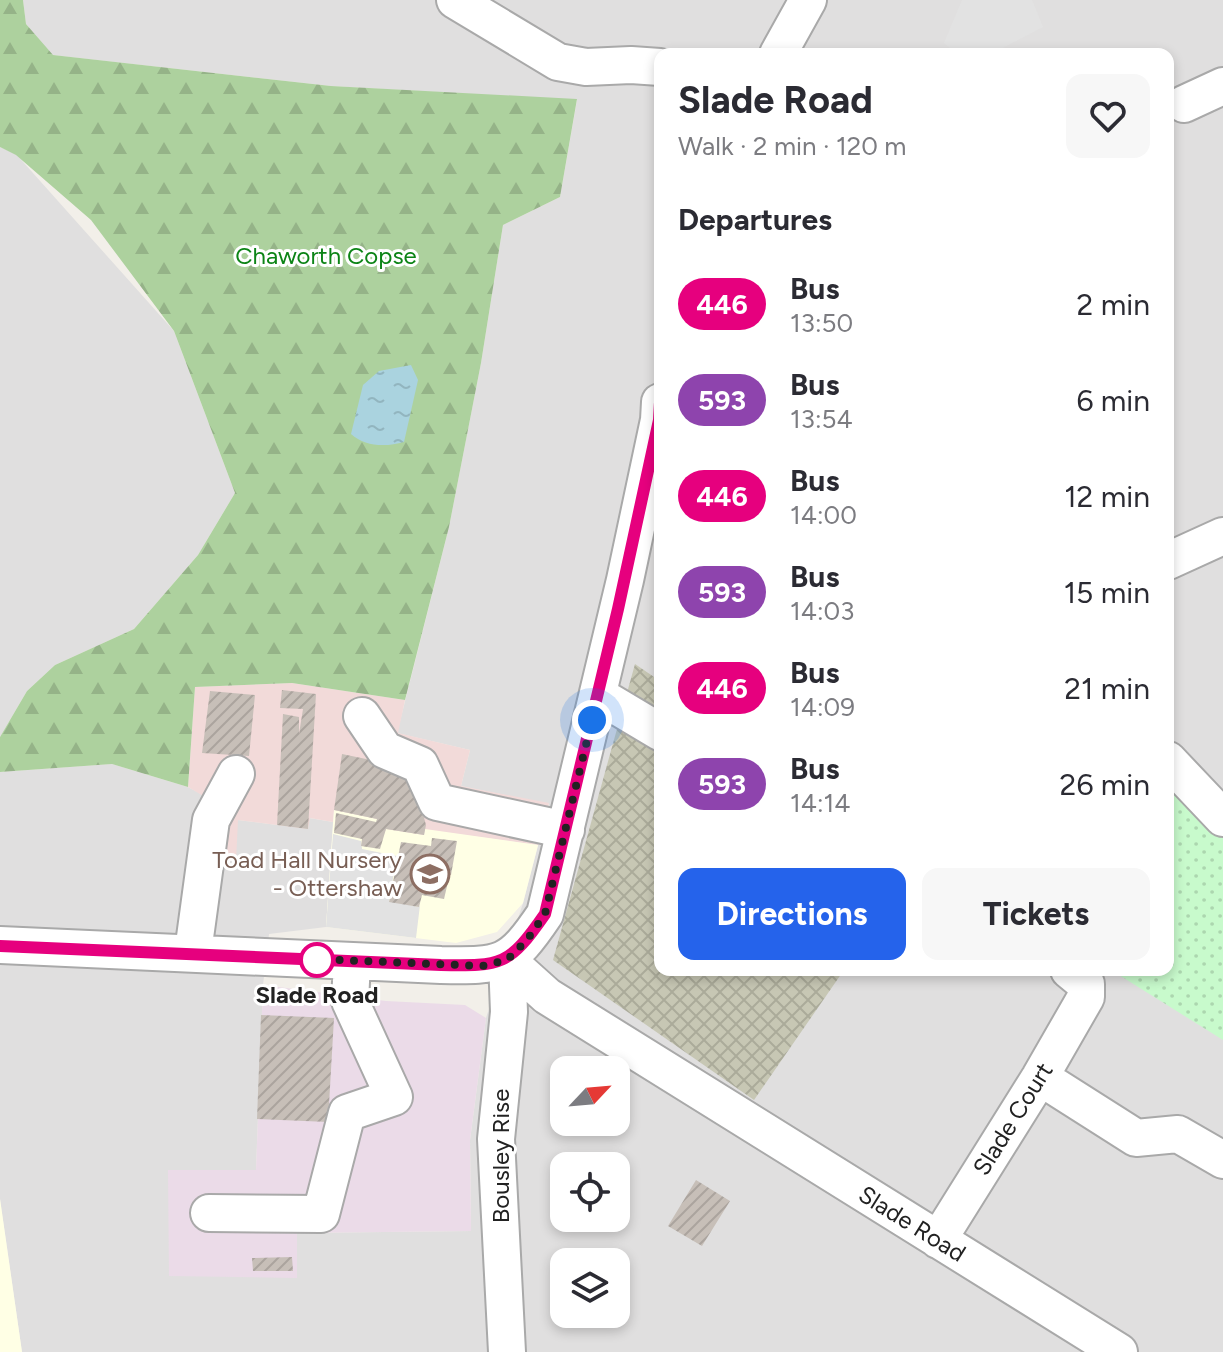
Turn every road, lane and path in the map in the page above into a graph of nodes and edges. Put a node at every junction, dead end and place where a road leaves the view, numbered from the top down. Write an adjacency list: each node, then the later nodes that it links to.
1 (455, 0): 4 (street)
2 (808, 0): 3 (street)
3 (781, 48)
4 (654, 67)
5 (1222, 89): 6 (street)
6 (1184, 104)
7 (654, 469): 8 (street)
8 (649, 518): 11 (street)
9 (1223, 536): 10 (street)
10 (1174, 558)
11 (598, 695): 13 (street); 17 (street)
12 (362, 716): 17 (street)
13 (654, 728)
14 (1174, 766): 16 (street)
15 (236, 774): 19 (street)
16 (1223, 818)
17 (566, 830): 20 (street)
18 (0, 945): 19 (street)
19 (193, 952): 21 (street)
20 (507, 960): 21 (street); 26 (street, Slade Road); 27 (street, Bousley Rise)
21 (352, 962): 25 (street)
22 (1077, 983): 23 (street, Slade Court)
23 (1040, 1077): 24 (street); 26 (street, Slade Court)
24 (1223, 1160)
25 (209, 1213)
26 (938, 1240): 28 (street, Slade Road)
27 (507, 1352)
28 (1119, 1352)

